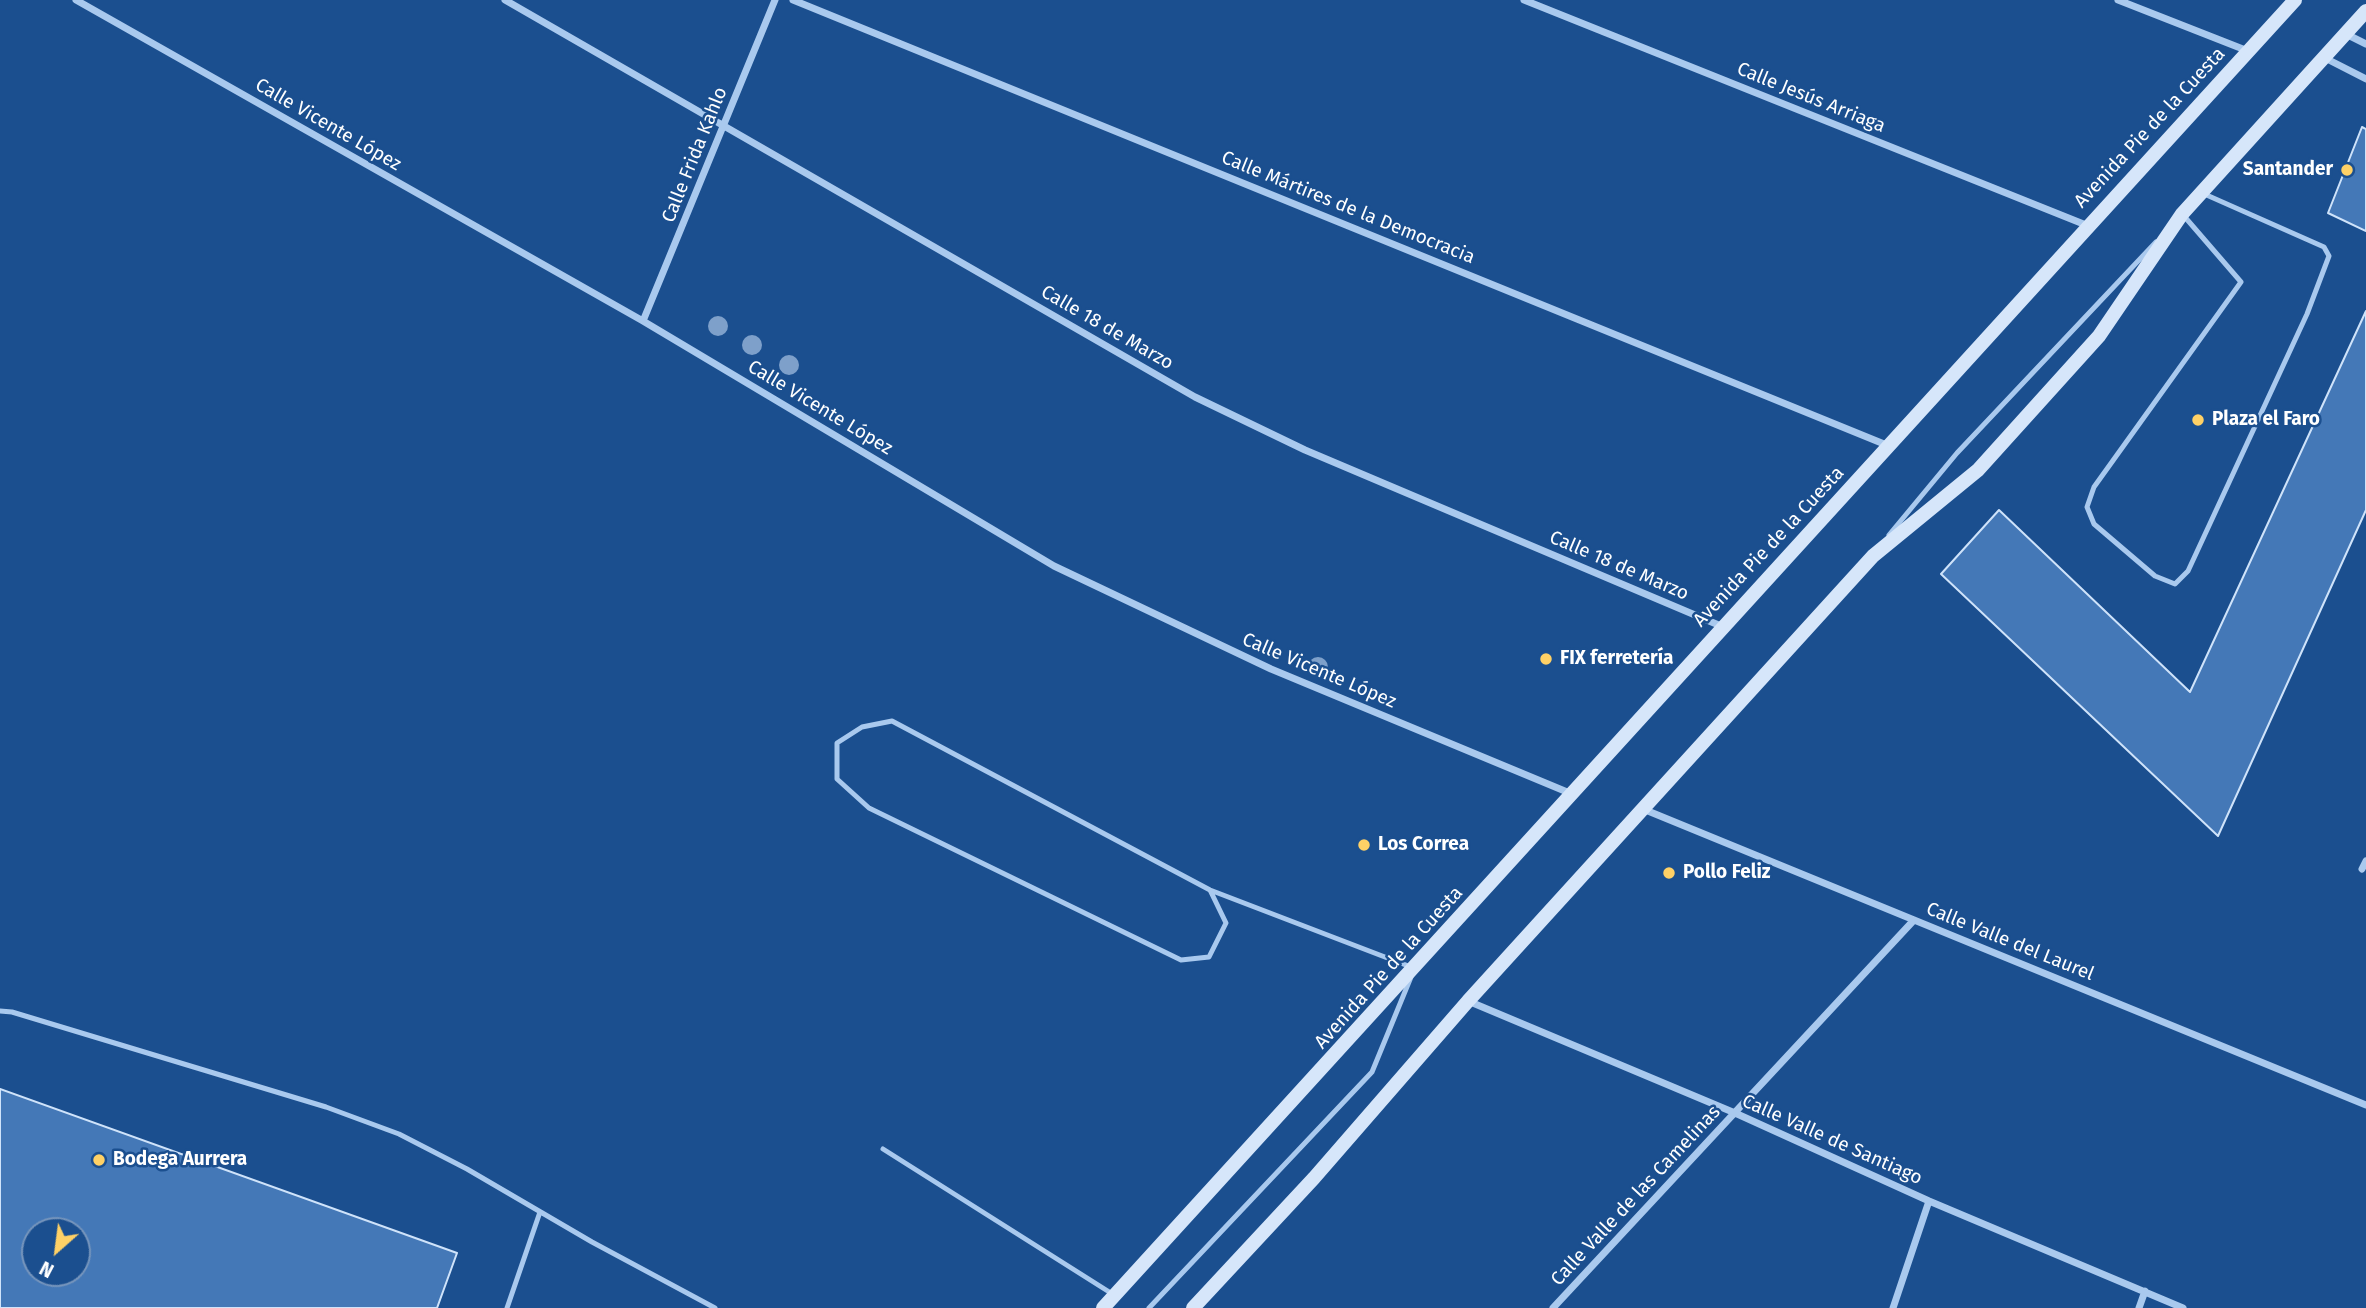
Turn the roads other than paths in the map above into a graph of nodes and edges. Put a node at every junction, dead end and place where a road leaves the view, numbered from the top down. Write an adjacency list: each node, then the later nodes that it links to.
1 (76, 0): 18 (street, Calle Vicente López)
2 (505, 0): 14 (street, Calle 18 de Marzo)
3 (775, 0): 14 (street, Calle Frida Kahlo)
4 (793, 0): 19 (street, Calle Mártires de la Democracia)
5 (1524, 0): 17 (street, Calle Jesús Arriaga)
6 (2118, 0): 11 (street)
7 (2294, 0): 11 (main road, Avenida Pie de la Cuesta)
8 (2366, 11): 9 (main road)
9 (2346, 34): 10 (street); 12 (main road)
10 (2366, 44)
11 (2248, 51): 17 (main road, Avenida Pie de la Cuesta)
12 (2325, 58): 13 (street); 15 (main road)
13 (2366, 79)
14 (724, 124): 18 (street, Calle Frida Kahlo); 21 (street, Calle 18 de Marzo)
15 (2202, 193): 16 (main road); 16 (lane)
16 (2182, 214): 20 (lane); 20 (main road)
17 (2086, 225): 19 (main road, Avenida Pie de la Cuesta)
18 (643, 321): 22 (street, Calle Vicente López)
19 (1890, 446): 21 (main road, Avenida Pie de la Cuesta)
20 (1872, 556): 23 (main road)
21 (1721, 626): 22 (main road, Avenida Pie de la Cuesta)
22 (1572, 795): 26 (main road, Avenida Pie de la Cuesta)
23 (1642, 809): 25 (street, Calle Valle del Laurel); 27 (main road)
24 (1210, 890): 24 (lane); 26 (lane)
25 (1914, 920): 29 (street, Calle Valle del Laurel); 30 (street, Calle Valle de las Camelinas)
26 (1415, 968): 35 (main road, Avenida Pie de la Cuesta); 39 (lane)
27 (1468, 1001): 30 (street, Calle Valle de Santiago); 40 (main road)
28 (0, 1011): 33 (lane)
29 (2366, 1104)
30 (1735, 1113): 32 (street, Calle Valle de Santiago); 41 (street, Calle Valle de las Camelinas)
31 (883, 1149): 35 (lane)
32 (1929, 1201): 34 (street, Calle Valle de Santiago); 42 (street)
33 (540, 1212): 36 (lane); 37 (lane)
34 (2145, 1292): 43 (street); 44 (street, Calle Valle de Santiago)
35 (1115, 1295): 38 (main road, Avenida Pie de la Cuesta)
36 (507, 1308)
37 (715, 1308)
38 (1103, 1308)
39 (1149, 1308)
40 (1193, 1308)
41 (1553, 1308)
42 (1893, 1308)
43 (2139, 1308)
44 (2183, 1308)

